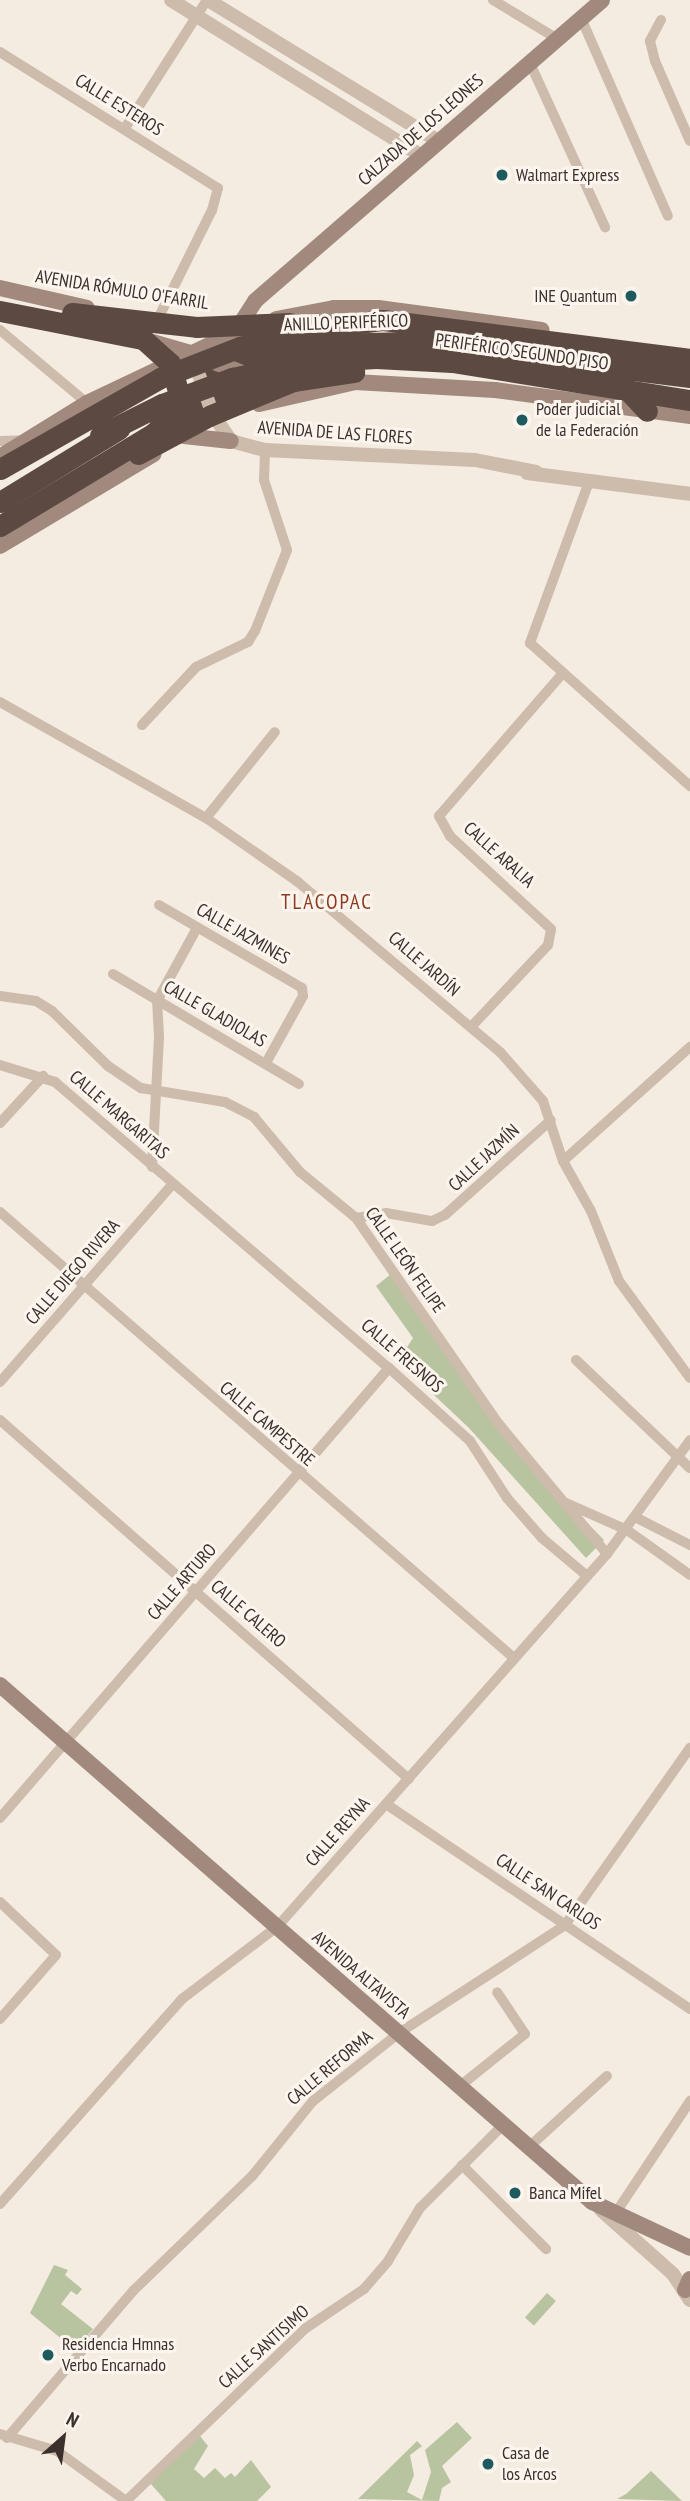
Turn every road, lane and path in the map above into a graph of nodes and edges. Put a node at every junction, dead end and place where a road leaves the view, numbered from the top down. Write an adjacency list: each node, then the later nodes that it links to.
1 (171, 0): 5 (street)
2 (207, 0): 5 (street); 12 (street)
3 (493, 0): 8 (street)
4 (602, 0): 6 (main road, CALZADA DE LOS LEONES)
5 (195, 15): 11 (street); 14 (street)
6 (581, 18): 8 (main road, CALZADA DE LOS LEONES); 15 (street)
7 (661, 20): 13 (street)
8 (556, 38): 10 (main road, CALZADA DE LOS LEONES)
9 (0, 52): 11 (street, CALLE ESTEROS)
10 (529, 61): 12 (main road, CALZADA DE LOS LEONES); 16 (street)
11 (125, 128): 21 (street, CALLE ESTEROS)
12 (438, 141): 14 (main road, CALZADA DE LOS LEONES)
13 (690, 141)
14 (422, 156): 18 (main road, CALZADA DE LOS LEONES)
15 (668, 216)
16 (605, 227)
17 (0, 288): 21 (main road, AVENIDA RÓMULO O'FARRIL)
18 (267, 290): 22 (main road); 25 (main road, CALZADA DE LOS LEONES)
19 (0, 299): 23 (highway, bridge)
20 (0, 313): 27 (main road); 51 (highway, bridge)
21 (159, 317): 25 (main road, AVENIDA RÓMULO O'FARRIL)
22 (274, 319): 25 (main road); 26 (main road); 33 (main road)
23 (383, 320): 28 (highway, PERIFÉRICO SEGUNDO PISO, bridge); 46 (highway, PERIFÉRICO SEGUNDO PISO, bridge)
24 (0, 330): 36 (street)
25 (239, 330): 27 (main road); 29 (street)
26 (690, 350)
27 (191, 353): 29 (main road, bridge); 36 (main road); 38 (street, AVENIDA DE LAS FLORES, bridge)
28 (690, 359)
29 (231, 361): 33 (main road, bridge); 38 (street, bridge)
30 (452, 362): 35 (highway, PERIFÉRICO SEGUNDO PISO, bridge); 49 (highway, PERIFÉRICO SEGUNDO PISO, bridge); 52 (highway, bridge)
31 (690, 377): 50 (highway, ANILLO PERIFÉRICO)
32 (619, 382): 34 (highway, ANILLO PERIFÉRICO); 37 (highway); 51 (highway, ANILLO PERIFÉRICO)
33 (287, 386): 37 (main road); 38 (main road)
34 (690, 391)
35 (690, 400)
36 (87, 403): 41 (main road)
37 (647, 411): 39 (main road)
38 (215, 416): 40 (main road); 42 (street, AVENIDA DE LAS FLORES)
39 (690, 416)
40 (184, 436): 42 (main road); 53 (main road)
41 (24, 440): 43 (street); 45 (main road)
42 (231, 440): 44 (street, AVENIDA DE LAS FLORES)
43 (0, 441)
44 (265, 450): 47 (street, AVENIDA DE LAS FLORES); 56 (street)
45 (0, 457)
46 (0, 468)
47 (590, 479): 48 (street, AVENIDA DE LAS FLORES); 54 (street)
48 (690, 494)
49 (0, 495)
50 (0, 502)
51 (0, 524)
52 (0, 534)
53 (0, 547)
54 (561, 675): 58 (street); 65 (street, CALLE ARALIA)
55 (0, 702): 59 (street, CALLE JARDÍN)
56 (142, 725)
57 (275, 732): 59 (street)
58 (690, 786)
59 (206, 818): 65 (street, CALLE JARDÍN)
60 (159, 905): 61 (street, CALLE JAZMINES)
61 (197, 928): 64 (street); 67 (street, CALLE JAZMINES)
62 (113, 974): 64 (street, CALLE GLADIOLAS)
63 (0, 996): 71 (street, CALLE LEÓN FELIPE)
64 (157, 1001): 67 (street, CALLE GLADIOLAS); 71 (street)
65 (471, 1027): 72 (street, CALLE JARDÍN)
66 (690, 1047): 74 (street)
67 (266, 1063): 70 (street, CALLE GLADIOLAS)
68 (0, 1065): 69 (street, CALLE MARGARITAS)
69 (43, 1076): 73 (street); 75 (street, CALLE MARGARITAS)
70 (299, 1084)
71 (155, 1094): 75 (street); 78 (street, CALLE LEÓN FELIPE)
72 (551, 1120): 74 (street, CALLE JARDÍN); 78 (street, CALLE JAZMÍN)
73 (0, 1123)
74 (563, 1161): 82 (street, CALLE JARDÍN)
75 (152, 1167): 76 (street, CALLE MARGARITAS)
76 (173, 1184): 79 (street, CALLE DIEGO RIVERA); 81 (street, CALLE FRESNOS)
77 (0, 1212): 79 (street, CALLE CAMPESTRE)
78 (356, 1217): 89 (street, CALLE LEÓN FELIPE)
79 (85, 1286): 83 (street, CALLE DIEGO RIVERA); 88 (street, CALLE CAMPESTRE)
80 (576, 1360): 86 (street)
81 (389, 1368): 88 (street, CALLE ARTURO); 94 (street, CALLE FRESNOS)
82 (690, 1378)
83 (0, 1382)
84 (0, 1420): 96 (street, CALLE CALERO)
85 (690, 1440): 86 (street)
86 (679, 1460): 87 (street); 90 (street, CALLE REYNA)
87 (690, 1468)
88 (299, 1475): 96 (street, CALLE ARTURO); 97 (street, CALLE CAMPESTRE)
89 (564, 1502): 91 (street, CALLE LEÓN FELIPE); 93 (street, CALLE LEÓN FELIPE)
90 (635, 1517): 91 (street, CALLE REYNA); 92 (street)
91 (627, 1530): 93 (street, CALLE REYNA); 95 (street, CALLE LEÓN FELIPE)
92 (690, 1545)
93 (607, 1554): 94 (street, CALLE REYNA)
94 (586, 1575): 97 (street, CALLE REYNA)
95 (690, 1575)
96 (196, 1592): 99 (street, CALLE ARTURO); 101 (street, CALLE CALERO)
97 (514, 1658): 101 (street, CALLE REYNA)
98 (0, 1685): 99 (main road, AVENIDA ALTAVISTA)
99 (65, 1743): 103 (street, CALLE ARTURO); 106 (main road, AVENIDA ALTAVISTA)
100 (690, 1748): 105 (street, CALLE REFORMA)
101 (409, 1779): 102 (street, CALLE REYNA)
102 (386, 1804): 105 (street, CALLE SAN CARLOS); 106 (street, CALLE REYNA)
103 (0, 1818)
104 (0, 1902): 109 (street)
105 (565, 1925): 108 (street, CALLE SAN CARLOS); 110 (street, CALLE REFORMA)
106 (277, 1927): 110 (main road, AVENIDA ALTAVISTA); 118 (street, CALLE REYNA)
107 (497, 1993): 112 (street)
108 (690, 2010)
109 (0, 2020)
110 (399, 2033): 112 (main road, AVENIDA ALTAVISTA); 123 (street, CALLE REFORMA)
111 (607, 2076): 115 (street)
112 (460, 2085): 114 (main road, AVENIDA ALTAVISTA)
113 (690, 2101): 119 (street)
114 (505, 2124): 115 (main road, AVENIDA ALTAVISTA); 116 (street, CALLE SANTISIMO)
115 (530, 2146): 117 (main road, AVENIDA ALTAVISTA)
116 (462, 2165): 120 (street); 124 (street, CALLE SANTISIMO)
117 (592, 2202): 119 (main road); 122 (street, AVENIDA ALTAVISTA)
118 (0, 2204)
119 (615, 2214): 121 (main road)
120 (546, 2249)
121 (690, 2249)
122 (688, 2290)
123 (4, 2436): 124 (street)
124 (126, 2501)

